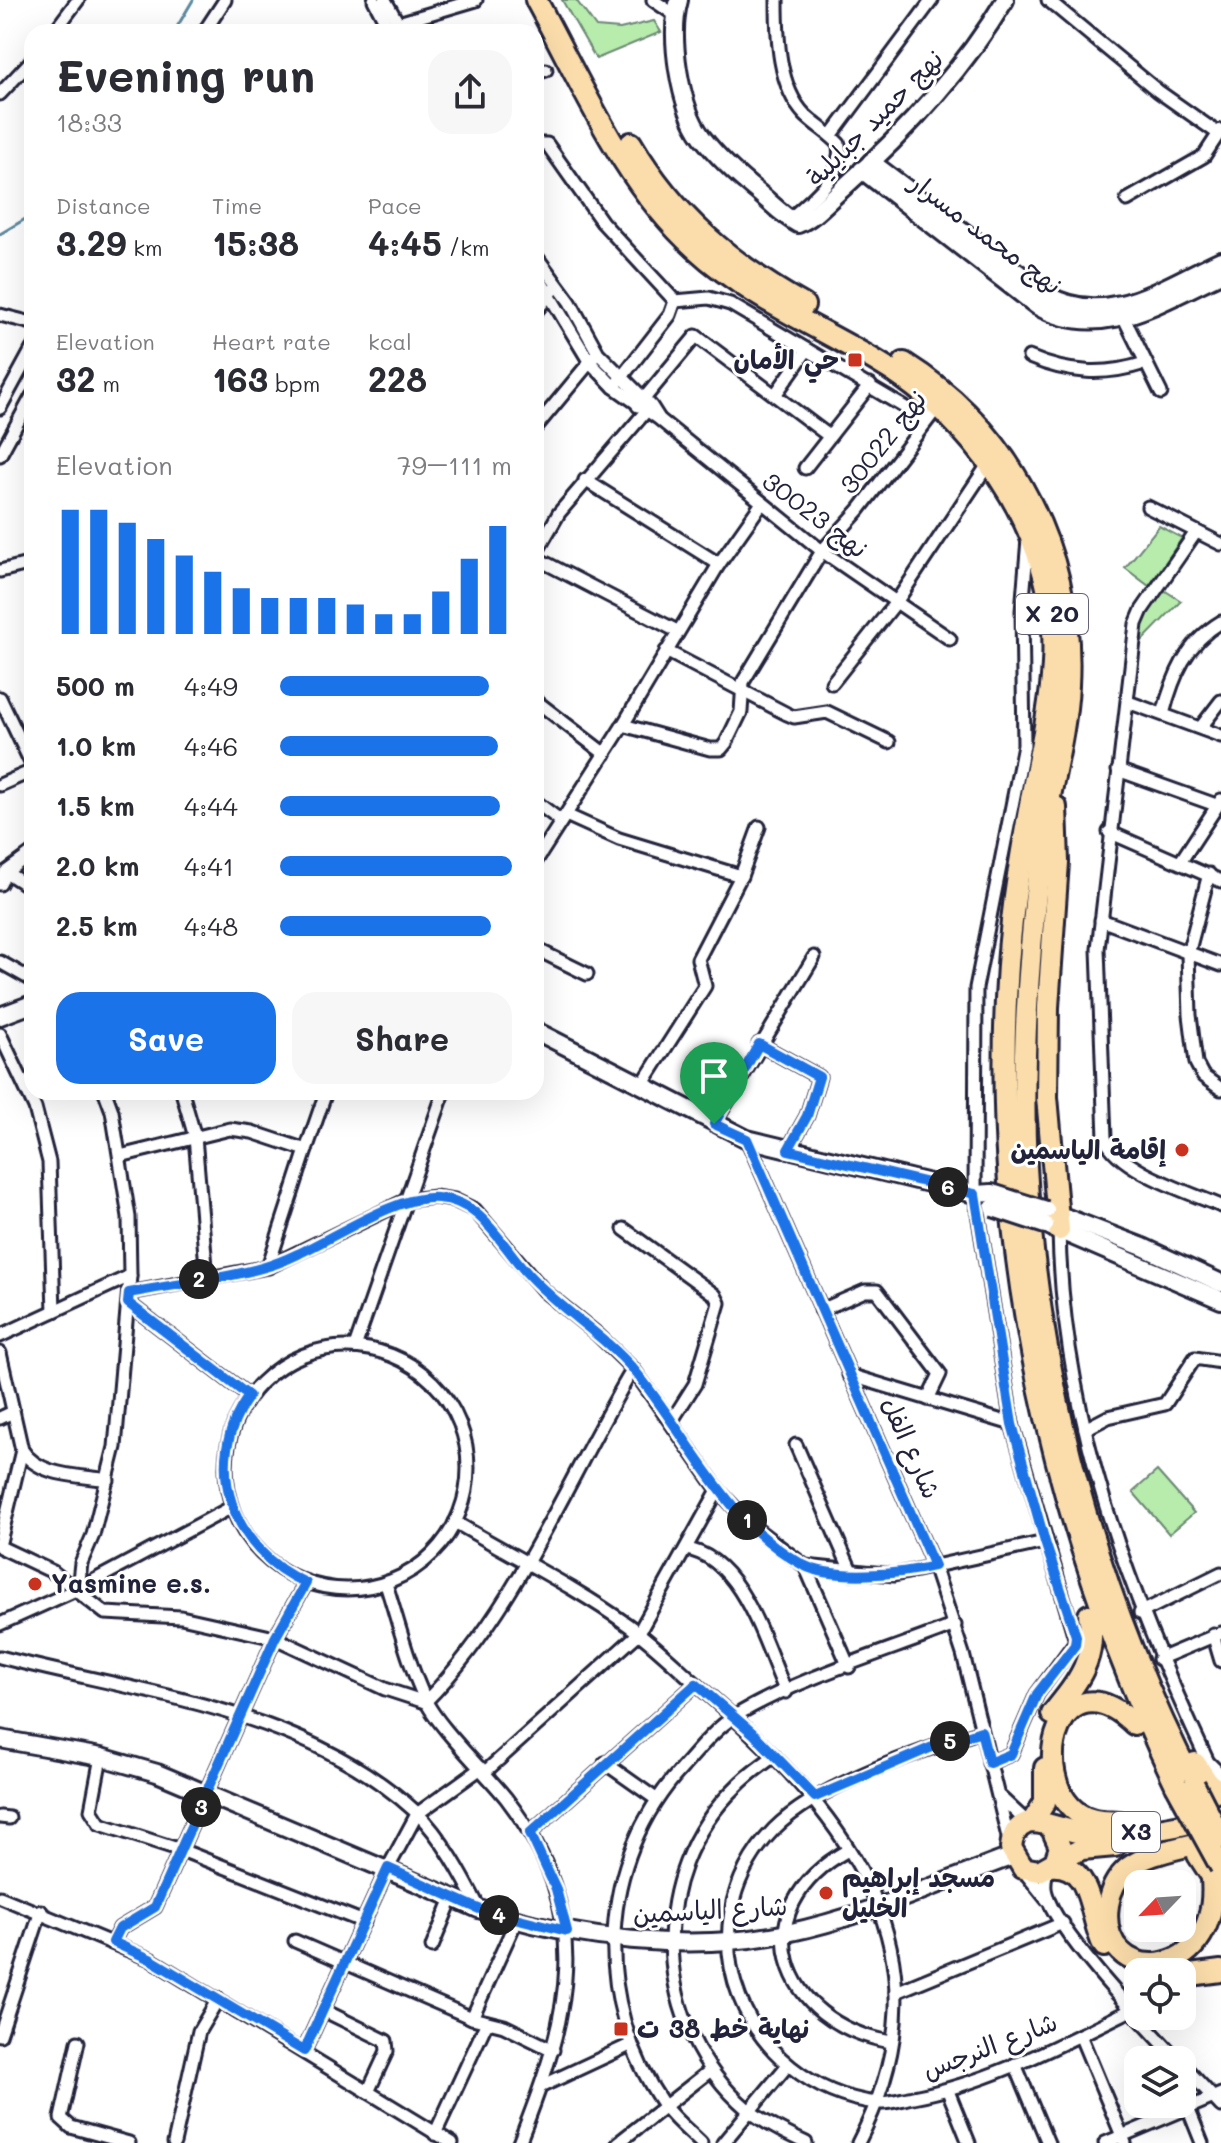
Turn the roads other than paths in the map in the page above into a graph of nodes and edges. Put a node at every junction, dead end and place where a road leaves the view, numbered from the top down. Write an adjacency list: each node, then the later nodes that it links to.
1 (78, 0): 14 (street)
2 (225, 0): 15 (street)
3 (374, 0): 16 (street)
4 (385, 0): 17 (street)
5 (476, 0): 18 (street)
6 (536, 0): 48 (highway, X 20)
7 (552, 0): 48 (highway, X 20)
8 (653, 0): 13 (street)
9 (777, 0): 22 (street)
10 (932, 0): 22 (street)
11 (1005, 0): 24 (street, نهج حميد جبايلية)
12 (1048, 0): 21 (street)
13 (677, 8): 26 (street)
14 (60, 24)
15 (209, 24)
16 (391, 24)
17 (393, 24)
18 (406, 24)
19 (24, 68): 20 (street)
20 (0, 94)
21 (1220, 132): 25 (street)
22 (831, 136): 26 (street)
23 (544, 144): 33 (street)
24 (866, 166): 26 (street, نهج حميد جبايلية); 27 (street, نهج محمد مسرار); 35 (street, نهج محمد مسرار)
25 (1127, 200)
26 (794, 221)
27 (1221, 260)
28 (544, 271): 31 (street, نهج 30023)
29 (1221, 274): 35 (street, نهج محمد مسرار)
30 (544, 280): 31 (street, نهج 30023)
31 (554, 289): 32 (street); 38 (street, نهج 30023)
32 (544, 301)
33 (675, 301): 37 (street); 42 (street)
34 (0, 315): 36 (street)
35 (1124, 318): 41 (street)
36 (24, 321)
37 (807, 350): 43 (street); 45 (street)
38 (594, 357): 42 (street, نهج 30023); 50 (street)
39 (1029, 357): 41 (street)
40 (24, 363): 46 (street)
41 (1145, 363): 44 (street)
42 (618, 383): 47 (street, نهج 30023)
43 (870, 385): 48 (street); 51 (street)
44 (1161, 393)
45 (775, 395): 47 (street); 51 (street)
46 (1, 403)
47 (645, 405): 55 (street); 56 (street, نهج 30023)
48 (936, 408): 53 (highway, X 20); 62 (street, نهج 30022); 87 (highway, X 20)
49 (24, 411): 52 (street)
50 (544, 417)
51 (829, 436): 54 (street)
52 (0, 455)
53 (989, 463): 59 (highway, X 20); 67 (street)
54 (805, 468)
55 (585, 480): 60 (street); 64 (street)
56 (762, 503): 62 (street, نهج 30023); 64 (street)
57 (1148, 507): 58 (street)
58 (1196, 532): 61 (street); 76 (street)
59 (1029, 533): 132 (street); 165 (highway, X 20)
60 (544, 540)
61 (1221, 544)
62 (822, 551): 67 (street, نهج 30023); 73 (street, نهج 30022)
63 (544, 559): 69 (street)
64 (719, 564): 69 (street)
65 (24, 565): 66 (street)
66 (0, 571)
67 (897, 601): 70 (street, نهج 30023); 72 (street)
68 (1221, 622): 78 (street)
69 (677, 631): 71 (street)
70 (950, 639)
71 (666, 651): 73 (street); 79 (street)
72 (832, 683)
73 (740, 693): 79 (street, نهج 30022); 82 (street)
74 (0, 698): 83 (street)
75 (1221, 701): 80 (street)
76 (1128, 702): 78 (street); 85 (street)
77 (544, 707): 84 (street)
78 (1163, 714): 80 (street)
79 (623, 725): 84 (street)
80 (1201, 727): 81 (street)
81 (1221, 736)
82 (889, 742)
83 (24, 750)
84 (605, 754): 92 (street)
85 (1118, 770): 89 (street); 95 (street)
86 (24, 772): 88 (street)
87 (1052, 782): 135 (highway); 151 (highway, X 20)
88 (0, 785)
89 (1218, 802): 91 (street)
90 (544, 807): 92 (street)
91 (1209, 816): 93 (street); 98 (street)
92 (564, 818): 96 (street); 101 (street)
93 (1221, 824)
94 (759, 827): 101 (street)
95 (1109, 832): 98 (street); 105 (street)
96 (544, 849)
97 (24, 859): 99 (street)
98 (1181, 861): 100 (street)
99 (6, 872): 103 (street); 104 (street)
100 (1209, 874): 102 (street); 107 (street)
101 (741, 876): 119 (street)
102 (1221, 881)
103 (0, 884)
104 (24, 884)
105 (1101, 920): 107 (street); 134 (street)
106 (544, 953): 111 (street)
107 (1188, 954): 110 (street); 120 (street)
108 (814, 957): 117 (street)
109 (0, 962): 112 (street)
110 (1221, 965)
111 (587, 974)
112 (24, 976)
113 (24, 1007): 114 (street)
114 (0, 1016)
115 (0, 1034): 118 (street)
116 (544, 1035): 119 (street)
117 (759, 1044): 126 (street); 130 (street)
118 (24, 1085)
119 (642, 1085): 126 (street)
120 (1221, 1089)
121 (31, 1100): 144 (street)
122 (107, 1100): 131 (street)
123 (184, 1100): 127 (street)
124 (323, 1100): 129 (street)
125 (441, 1100): 133 (street)
126 (714, 1124): 128 (street)
127 (195, 1137): 129 (street); 131 (street); 139 (street)
128 (747, 1139): 130 (street); 143 (street, شارع الفل)
129 (306, 1150): 137 (street)
130 (788, 1150): 132 (street)
131 (120, 1156): 138 (street)
132 (987, 1198): 135 (street, bridge); 157 (street)
133 (407, 1200): 137 (street); 146 (street); 149 (street)
134 (1221, 1206)
135 (1052, 1220): 140 (street); 142 (street); 158 (street)
136 (624, 1229): 156 (street)
137 (268, 1267): 139 (street)
138 (130, 1276): 141 (street); 144 (street)
139 (207, 1278): 141 (street)
140 (1221, 1283)
141 (128, 1298): 152 (street); 161 (street)
142 (1221, 1300)
143 (821, 1310): 150 (street, شارع الفل); 153 (street)
144 (54, 1311): 145 (street)
145 (0, 1336)
146 (355, 1347): 152 (street); 164 (street)
147 (0, 1353): 154 (street)
148 (1221, 1362): 158 (street)
149 (633, 1369): 156 (street); 169 (street)
150 (849, 1375): 153 (street); 171 (street, شارع الفل)
151 (1055, 1390): 202 (highway, X 20); 205 (highway)
152 (249, 1396): 163 (street)
153 (928, 1399): 157 (street)
154 (13, 1412): 155 (street); 160 (street)
155 (0, 1418)
156 (671, 1422): 162 (street)
157 (1012, 1424): 166 (street)
158 (1085, 1429): 177 (street)
159 (796, 1445): 172 (street)
160 (22, 1450): 161 (street); 167 (street)
161 (108, 1480): 176 (street)
162 (718, 1490): 168 (street); 170 (street)
163 (232, 1507): 174 (street); 176 (street)
164 (455, 1522): 169 (street); 175 (street)
165 (1073, 1524): 178 (highway); 202 (highway, X 20)
166 (1045, 1542): 171 (street); 199 (street)
167 (0, 1544): 176 (street)
168 (686, 1549): 181 (street); 189 (street)
169 (525, 1563): 181 (street); 190 (street)
170 (805, 1566): 172 (street); 187 (street)
171 (934, 1566): 172 (street); 180 (street, شارع الفل)
172 (852, 1573)
173 (1221, 1573): 177 (street)
174 (306, 1583): 175 (street); 183 (street)
175 (386, 1584): 190 (street)
176 (78, 1589): 179 (street); 183 (street)
177 (1140, 1613): 185 (street)
178 (1089, 1615): 193 (highway); 210 (highway)
179 (2, 1620)
180 (955, 1625): 187 (street); 194 (street, شارع الفل)
181 (638, 1634): 188 (street); 200 (street)
182 (1217, 1634): 185 (street); 186 (street)
183 (275, 1638): 190 (street); 191 (street)
184 (0, 1657): 191 (street)
185 (1159, 1659): 201 (street)
186 (1221, 1661)
187 (849, 1667): 189 (street)
188 (696, 1684): 192 (street); 198 (street)
189 (786, 1692): 192 (street)
190 (425, 1702): 200 (street)
191 (243, 1715): 204 (street); 208 (street)
192 (734, 1717): 196 (street); 207 (street)
193 (1134, 1724): 202 (highway); 211 (highway)
194 (981, 1731): 199 (street, شارع الفل); 206 (street, شارع النرجس)
195 (0, 1739): 197 (street, شارع الياسمين)
196 (774, 1756): 206 (street); 235 (street)
197 (101, 1757): 204 (street, شارع الياسمين); 214 (street)
198 (605, 1763): 207 (street); 212 (street)
199 (989, 1763): 203 (street, شارع الفل)
200 (483, 1770): 208 (street); 212 (street)
201 (1221, 1775)
202 (1179, 1787): 213 (highway, X 20, bridge); 219 (highway, X 20, bridge); 219 (highway)
203 (996, 1789): 210 (street); 216 (street, شارع الفل)
204 (209, 1792): 214 (street); 218 (street, شارع الياسمين)
205 (1221, 1792)
206 (815, 1797): 215 (street); 232 (street, شارع النرجس)
207 (656, 1799): 231 (street)
208 (417, 1814): 218 (street); 224 (street)
209 (1221, 1816): 211 (highway, X3)
210 (1037, 1824): 211 (highway, X3); 216 (highway); 217 (highway)
211 (1175, 1827)
212 (530, 1833): 229 (street)
213 (1221, 1836): 217 (highway, X3); 219 (highway)
214 (181, 1850): 227 (street); 234 (street)
215 (848, 1850): 222 (street); 230 (street)
216 (1014, 1855): 217 (highway); 222 (street, شارع الياسمين); 223 (street)
217 (1051, 1865): 223 (street); 238 (highway)
218 (388, 1868): 221 (street, شارع الياسمين); 227 (street)
219 (1218, 1879)
220 (0, 1897): 225 (street)
221 (452, 1898): 224 (street, شارع الياسمين); 236 (street)
222 (880, 1904): 230 (street, شارع الياسمين); 241 (street)
223 (1050, 1904): 228 (street)
224 (479, 1909): 226 (street, شارع الياسمين)
225 (41, 1911): 234 (street); 248 (street)
226 (516, 1921): 229 (street, شارع الياسمين); 246 (street)
227 (364, 1922): 237 (street)
228 (1063, 1923): 241 (street); 243 (street)
229 (567, 1931): 231 (street, شارع الياسمين); 255 (street)
230 (783, 1934): 232 (street, شارع الياسمين); 252 (street)
231 (613, 1938): 235 (street, شارع الياسمين); 253 (street)
232 (727, 1938): 235 (street, شارع الياسمين); 258 (street, شارع النرجس)
233 (295, 1941): 237 (street)
234 (113, 1942): 242 (street)
235 (670, 1942): 259 (street)
236 (432, 1947)
237 (346, 1960): 244 (street); 246 (street)
238 (1124, 1962)
239 (1221, 1971): 240 (highway)
240 (1196, 1974)
241 (896, 1992): 252 (street)
242 (218, 1999): 256 (street); 274 (street)
243 (1124, 2001)
244 (323, 2010): 256 (street); 263 (street)
245 (1124, 2013): 250 (street, شارع النرجس)
246 (472, 2018): 247 (street)
247 (487, 2022): 255 (street); 271 (street)
248 (1, 2027)
249 (1150, 2030): 254 (street)
250 (1080, 2035): 257 (street, شارع النرجس); 272 (street)
251 (78, 2042): 273 (street)
252 (891, 2042): 265 (street)
253 (630, 2045): 261 (street); 266 (street)
254 (1165, 2046)
255 (553, 2050): 261 (street)
256 (304, 2051): 263 (street)
257 (1015, 2064): 262 (street, شارع النرجس); 283 (street)
258 (787, 2066): 265 (street, شارع النرجس); 268 (street)
259 (711, 2070): 266 (street); 268 (street)
260 (1196, 2078): 264 (street)
261 (542, 2086): 276 (street)
262 (948, 2091): 265 (street, شارع النرجس); 282 (street)
263 (368, 2092): 271 (street)
264 (1218, 2099): 267 (street)
265 (879, 2103): 281 (street)
266 (664, 2106): 277 (street); 278 (street)
267 (1196, 2106)
268 (749, 2111): 279 (street); 280 (street)
269 (1167, 2118): 272 (street)
270 (1192, 2118): 285 (street)
271 (435, 2134): 275 (street)
272 (1124, 2139): 284 (street)
273 (129, 2143)
274 (174, 2143)
275 (452, 2143)
276 (519, 2143)
277 (618, 2143)
278 (701, 2143)
279 (723, 2143)
280 (806, 2143)
281 (858, 2143)
282 (967, 2143)
283 (1048, 2143)
284 (1105, 2143)
285 (1202, 2143)

